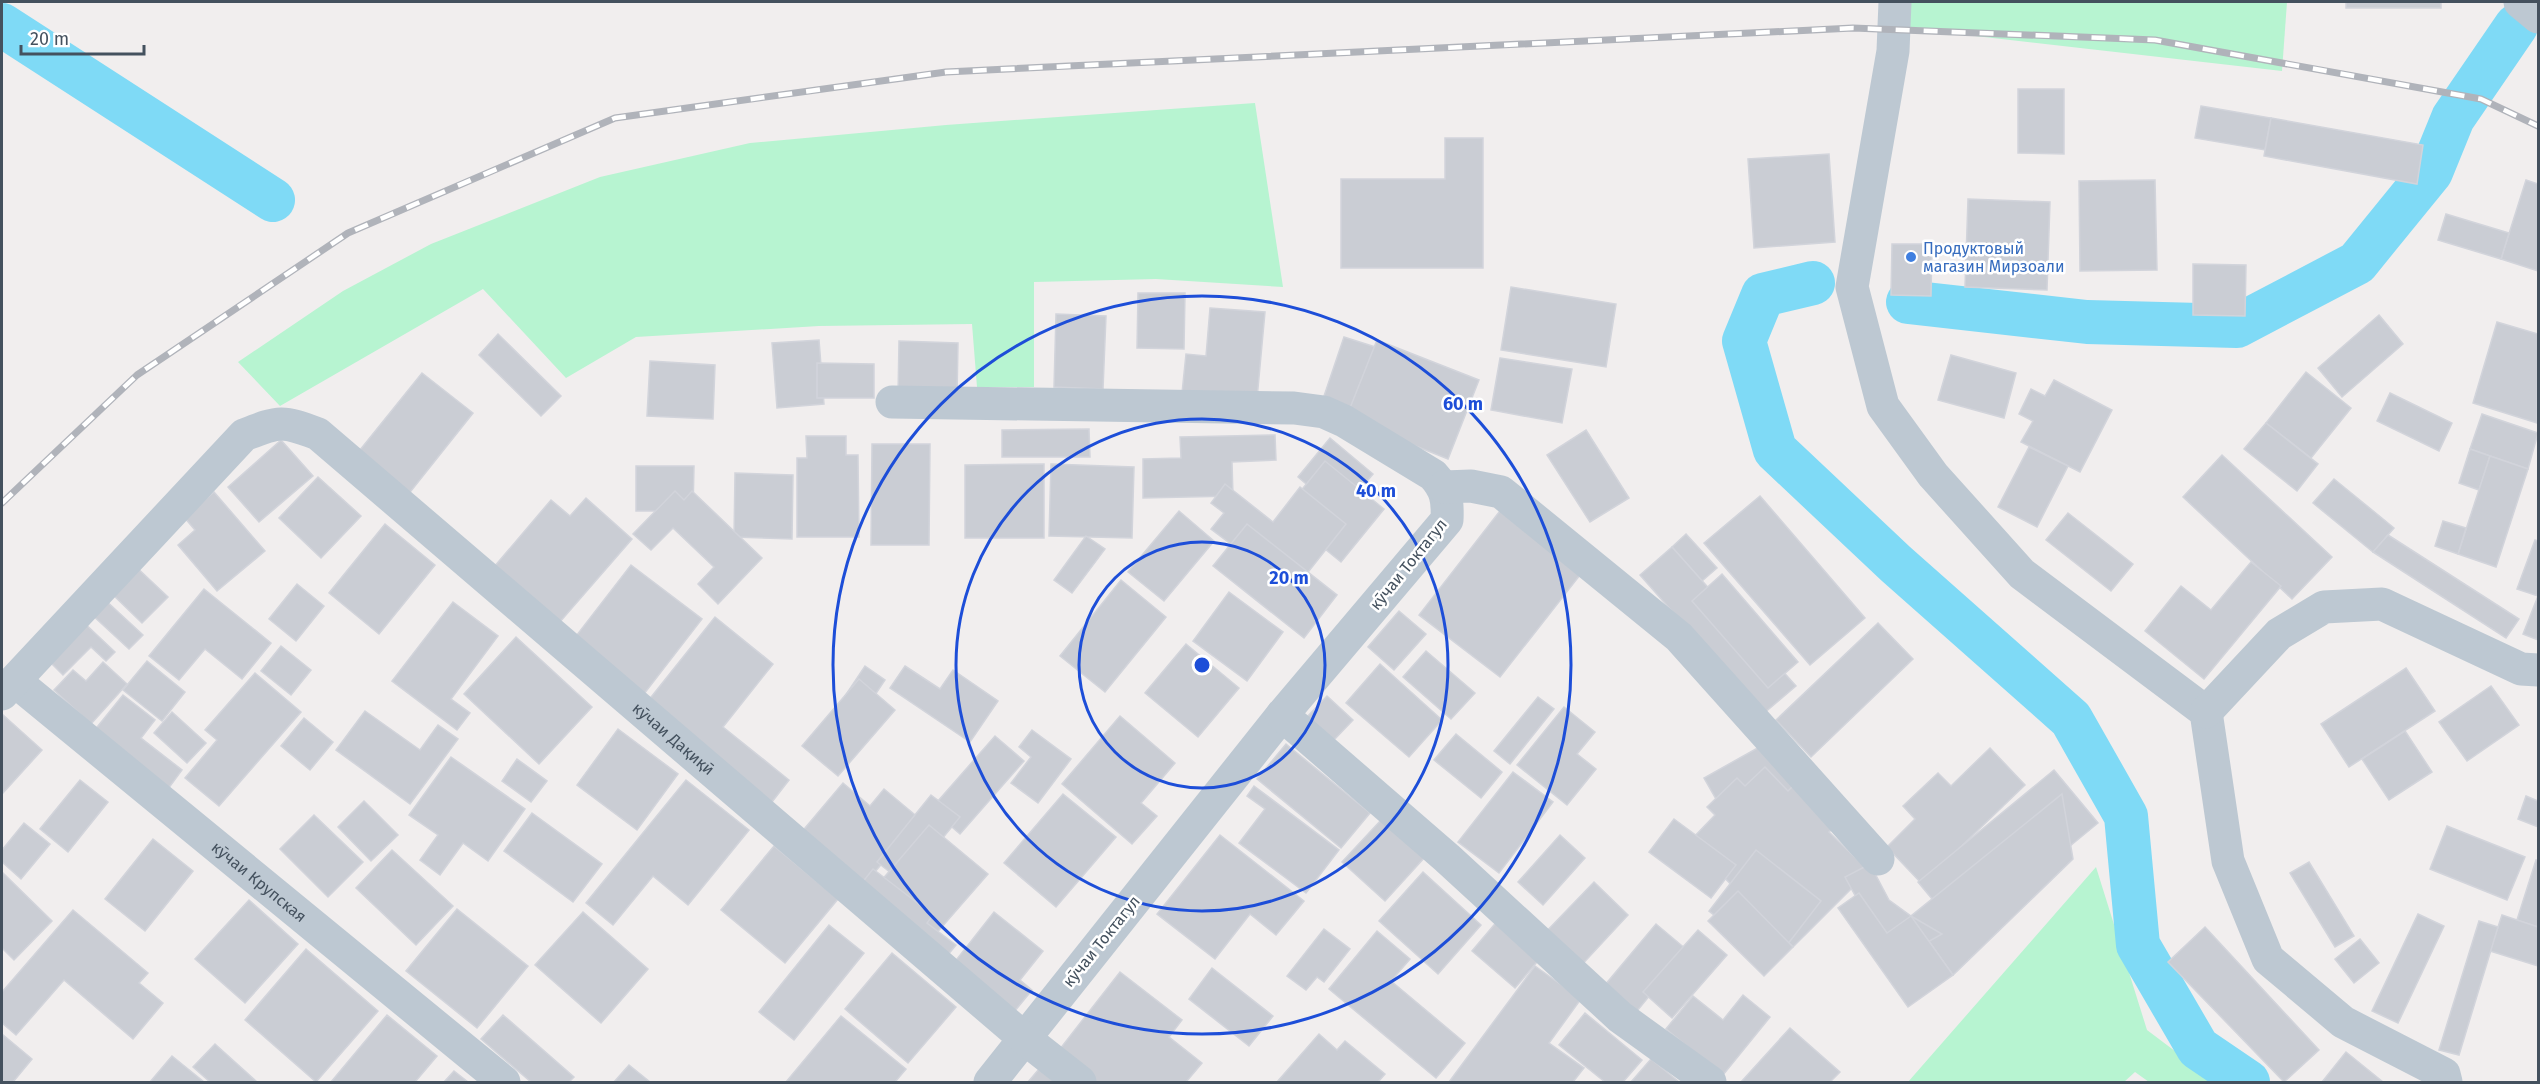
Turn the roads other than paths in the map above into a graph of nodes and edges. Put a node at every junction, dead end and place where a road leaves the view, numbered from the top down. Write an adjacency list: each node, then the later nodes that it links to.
1 (1895, 2): 8 (street)
2 (2520, 2): 3 (street)
3 (2538, 17)
4 (892, 402): 5 (street)
5 (1444, 487): 9 (street, кӯчаи Токтагул); 10 (street)
6 (2538, 670): 8 (street)
7 (8, 687): 11 (street, кӯчаи Дақиқӣ); 12 (street, кӯчаи Крупская)
8 (2206, 712): 16 (street)
9 (1281, 715): 11 (street, кӯчаи Токтагул); 15 (street)
10 (1878, 859)
11 (1024, 1038): 13 (street, кӯчаи Токтагул); 14 (street, кӯчаи Дақиқӣ)
12 (504, 1083)
13 (990, 1083)
14 (1080, 1083)
15 (1710, 1083)
16 (2446, 1083)

